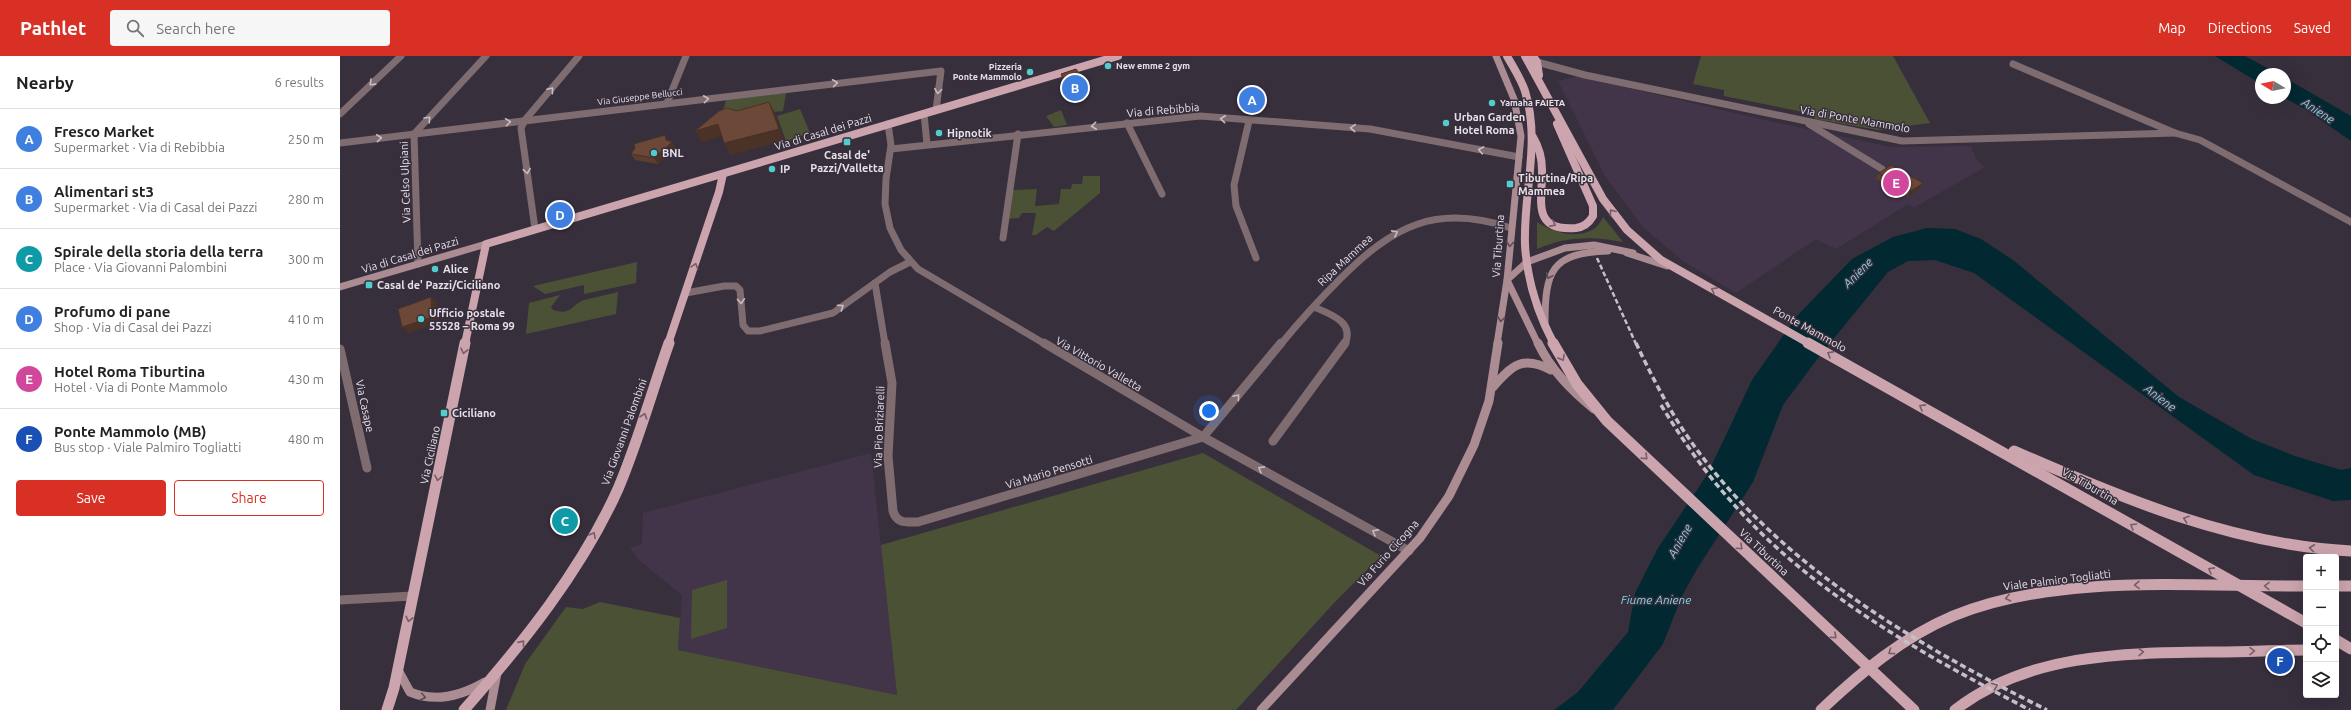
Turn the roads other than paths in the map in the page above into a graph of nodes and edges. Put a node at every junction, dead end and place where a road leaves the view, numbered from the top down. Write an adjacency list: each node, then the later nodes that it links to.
1 (401, 56): 15 (street, one-way to 15)
2 (486, 56): 23 (street, Via Celso Ulpiani, one-way to 2)
3 (579, 56): 17 (street, one-way to 3)
4 (686, 56): 12 (street)
5 (1118, 56): 13 (main road, Via di Casal dei Pazzi)
6 (1496, 56): 29 (street, Via Tiburtina)
7 (1507, 56): 25 (main road, Via Tiburtina)
8 (1526, 56): 11 (main road)
9 (1535, 59): 11 (main road); 19 (street, Via di Ponte Mammolo)
10 (2013, 64): 22 (street)
11 (1540, 81): 14 (main road)
12 (667, 103): 13 (street, Via Giuseppe Bellucci, one-way to 13); 17 (street, Via Giuseppe Bellucci)
13 (936, 110): 16 (main road, Via di Casal dei Pazzi)
14 (1556, 110): 25 (main road, one-way to 14); 43 (main road, one-way to 14)
15 (340, 114)
16 (924, 114): 21 (main road, Via di Casal dei Pazzi); 27 (street)
17 (525, 120): 23 (street, Via Giuseppe Bellucci, one-way to 17); 35 (street, one-way to 35)
18 (1249, 121): 20 (street, Via di Rebibbia, one-way to 20); 29 (street, Via di Rebibbia, one-way to 18); 39 (street)
19 (1804, 121): 22 (street, Via di Ponte Mammolo); 30 (street)
20 (1127, 123): 24 (street, Via di Rebibbia, one-way to 24); 32 (street)
21 (888, 124): 28 (street, Via Vittorio Valletta); 31 (main road, Via di Casal dei Pazzi)
22 (2175, 133): 33 (street)
23 (414, 134): 26 (street, Via Giuseppe Bellucci, one-way to 23); 42 (street, Via Celso Ulpiani)
24 (1018, 134): 27 (street, Via di Rebibbia); 36 (street)
25 (1533, 137): 41 (main road, Via Tiburtina)
26 (340, 143)
27 (927, 144): 28 (street, Via di Rebibbia)
28 (891, 149): 40 (street, Via Vittorio Valletta)
29 (1519, 157): 34 (street, Via Tiburtina)
30 (1882, 169)
31 (723, 174): 35 (main road, Via di Casal dei Pazzi); 47 (main road, Via Giovanni Palombini, one-way to 31)
32 (1162, 194)
33 (2351, 222)
34 (1511, 228): 44 (street, Via Tiburtina, one-way to 44); 48 (street, Ripa Mammea, one-way to 34)
35 (535, 229): 37 (main road, Via di Casal dei Pazzi)
36 (1003, 238)
37 (486, 244): 42 (street, Via di Casal dei Pazzi); 65 (main road, Via Ciciliano, one-way to 65)
38 (1632, 253): 41 (street); 43 (street); 49 (street, one-way to 49)
39 (1256, 258)
40 (910, 262): 45 (street); 56 (street, Via Vittorio Valletta)
41 (1527, 262): 44 (street); 49 (main road, Via Tiburtina)
42 (418, 264): 46 (street, Via di Casal dei Pazzi)
43 (1674, 269): 51 (main road, Ponte Mammolo, one-way to 43)
44 (1507, 280): 52 (street, Via Tiburtina); 53 (street, Via Furio Cicogna, one-way to 53)
45 (875, 283): 47 (street, one-way to 45); 59 (street, Via Pio Briziarelli)
46 (340, 287)
47 (686, 293): 73 (main road, Via Giovanni Palombini, one-way to 47)
48 (1314, 307): 56 (street, Ripa Mammea, one-way to 48); 57 (street)
49 (1545, 322): 54 (main road, Via Tiburtina, one-way to 54)
50 (340, 349): 58 (street, Via Casape)
51 (1860, 371): 55 (main road, Via Tiburtina, one-way to 51)
52 (1555, 373): 53 (street, Via Furio Cicogna); 54 (street, Via Tiburtina)
53 (1492, 387): 60 (street, Via Furio Cicogna)
54 (1599, 412): 79 (main road, Via Tiburtina, one-way to 79)
55 (1946, 420): 61 (main road, one-way to 55); 67 (main road, Via Tiburtina, one-way to 55)
56 (1203, 437): 59 (street, Via Mario Pensotti); 60 (street, Via Vittorio Valletta, one-way to 56)
57 (1273, 441)
58 (367, 468)
59 (901, 522)
60 (1409, 551): 77 (street, Via Furio Cicogna)
61 (2351, 551)
62 (2303, 586): 78 (main road, Viale Palmiro Togliatti, one-way to 78)
63 (2339, 586): 64 (main road)
64 (2351, 586)
65 (414, 596): 66 (street); 72 (main road, Via Ciciliano, one-way to 72)
66 (340, 600)
67 (2303, 622)
68 (2339, 642): 70 (main road)
69 (2339, 649): 70 (main road)
70 (2351, 649)
71 (2303, 650): 80 (main road, one-way to 71)
72 (398, 670): 73 (street, one-way to 73); 74 (main road, Via Ciciliano)
73 (497, 673): 75 (main road, Via Giovanni Palombini); 76 (street)
74 (387, 710)
75 (464, 710)
76 (490, 710)
77 (1261, 710)
78 (1821, 710)
79 (1914, 710)
80 (1955, 710)

